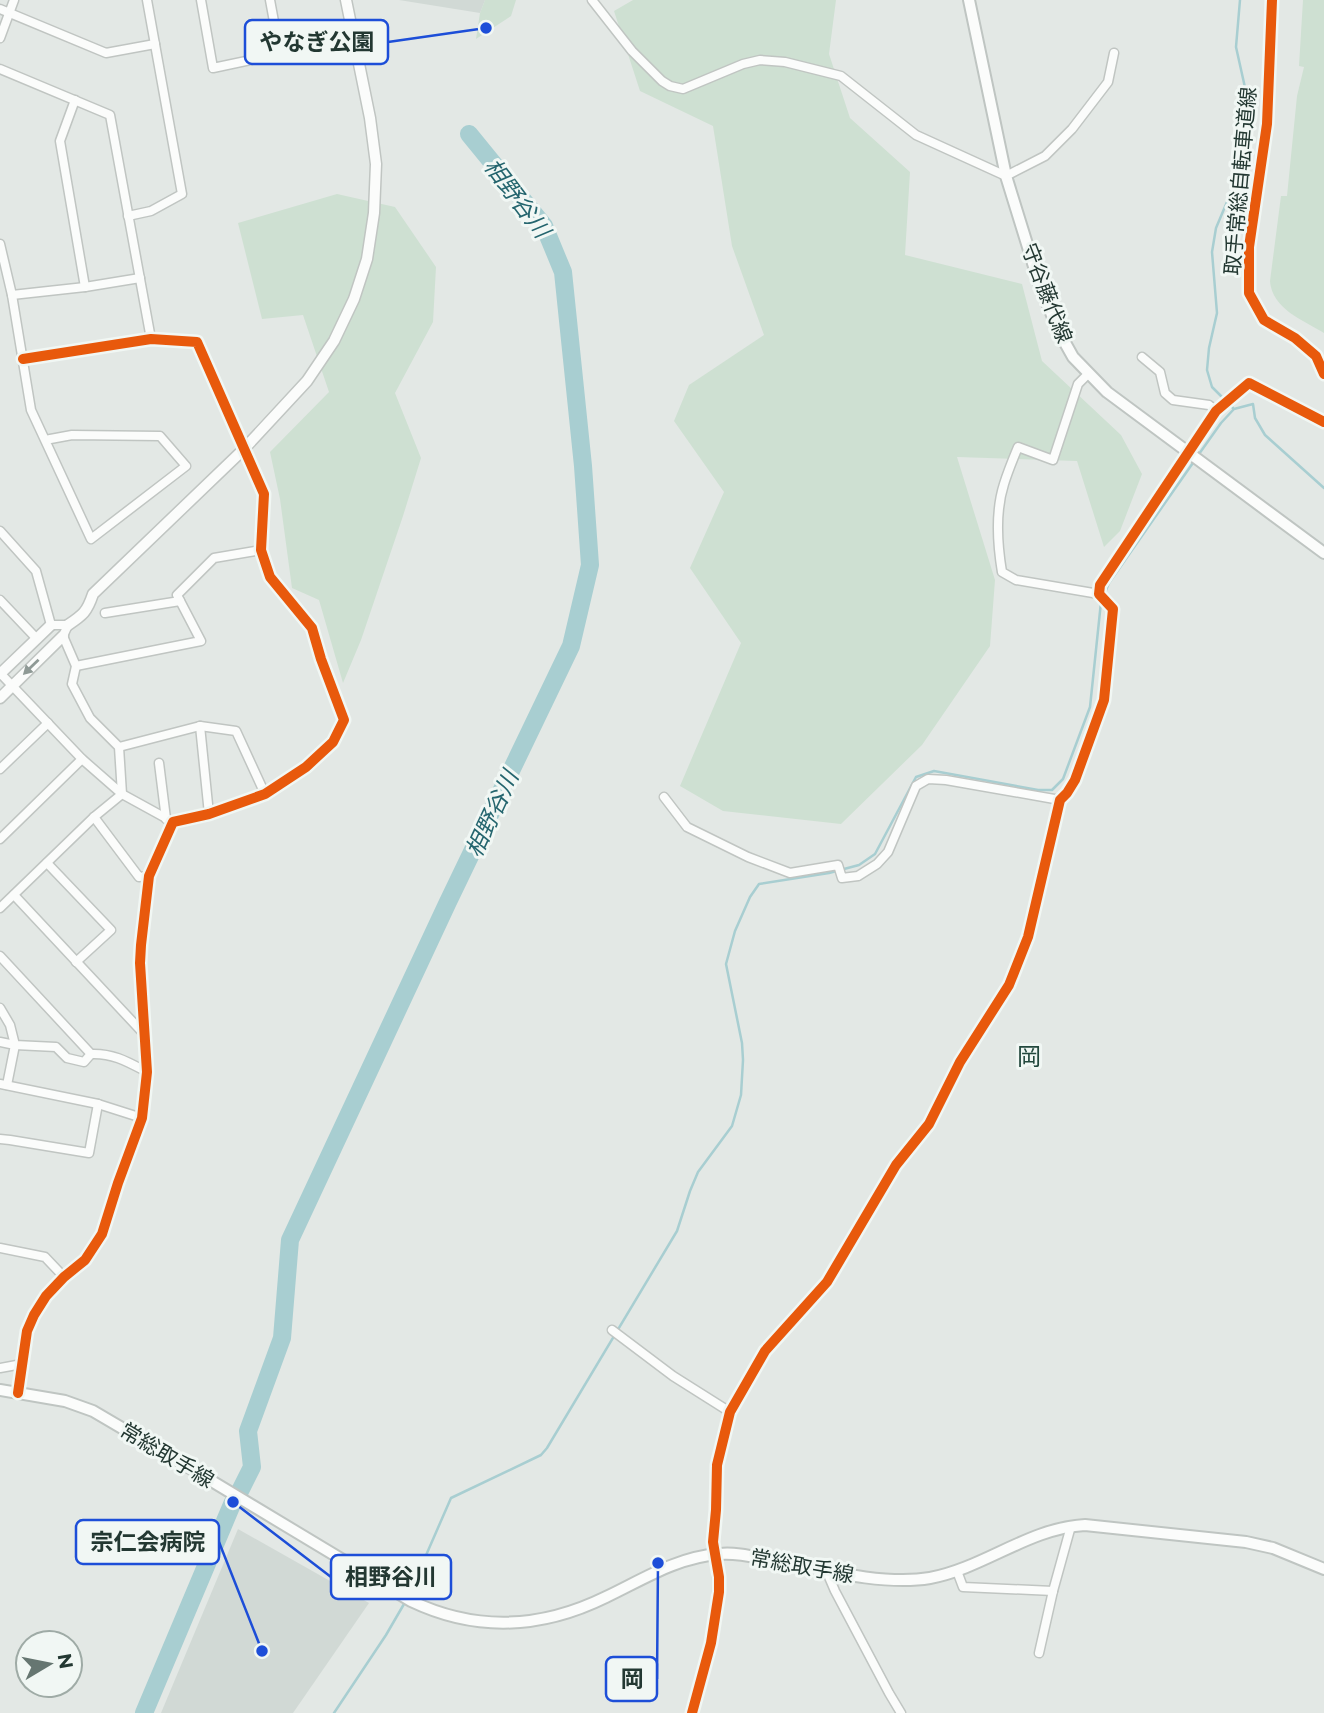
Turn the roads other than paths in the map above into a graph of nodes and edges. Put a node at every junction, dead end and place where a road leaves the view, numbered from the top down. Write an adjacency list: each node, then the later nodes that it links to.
1 (14, 0): 9 (street)
2 (148, 0): 12 (street)
3 (201, 0): 14 (street)
4 (270, 0): 14 (street)
5 (346, 0): 11 (street)
6 (592, 0): 17 (street)
7 (970, 0): 17 (main road, 守谷藤代線)
8 (0, 9): 9 (street)
9 (9, 13): 10 (street); 12 (street)
10 (0, 38)
11 (353, 38): 14 (street); 30 (street)
12 (155, 44): 18 (street)
13 (1114, 53): 17 (street)
14 (280, 54)
15 (0, 69): 16 (street)
16 (75, 100): 18 (street); 21 (street)
17 (1006, 176): 26 (main road, 守谷藤代線)
18 (128, 216): 20 (street)
19 (0, 244): 22 (street)
20 (139, 278): 21 (street); 23 (street)
21 (85, 287): 22 (street)
22 (12, 295): 25 (street)
23 (151, 340): 25 (street); 30 (street)
24 (1142, 357): 27 (street)
25 (23, 359): 29 (street)
26 (1088, 374): 31 (main road, 守谷藤代線); 35 (street)
27 (1219, 408): 28 (street); 31 (street)
28 (1324, 422)
29 (45, 440): 29 (street)
30 (244, 449): 33 (street); 40 (street)
31 (1194, 456): 34 (main road, 守谷藤代線); 35 (street)
32 (0, 531): 39 (street)
33 (261, 550): 37 (street); 54 (street)
34 (1324, 553)
35 (1099, 595): 56 (street)
36 (0, 600): 42 (street)
37 (180, 601): 38 (street); 43 (street)
38 (105, 613)
39 (51, 625): 40 (street); 42 (street)
40 (68, 625): 41 (street)
41 (63, 636): 43 (street); 45 (street, one-way to 45)
42 (37, 639): 44 (street)
43 (76, 666): 49 (street)
44 (0, 674): 45 (street)
45 (12, 687): 46 (street); 47 (street)
46 (0, 698)
47 (48, 723): 50 (street); 52 (street)
48 (200, 726): 49 (street); 54 (street); 57 (street)
49 (119, 747): 53 (street)
50 (82, 759): 53 (street); 60 (street)
51 (159, 764): 59 (street)
52 (0, 769)
53 (122, 794): 58 (street); 59 (street)
54 (265, 794): 57 (street)
55 (664, 797): 56 (street)
56 (1060, 800): 84 (street)
57 (209, 814): 59 (street)
58 (94, 817): 61 (street); 62 (street)
59 (169, 821): 62 (street)
60 (0, 839)
61 (47, 863): 63 (street); 66 (street)
62 (149, 876): 68 (street)
63 (14, 895): 64 (street); 66 (street)
64 (0, 908)
65 (0, 956): 71 (street)
66 (76, 962): 68 (street)
67 (0, 1008): 70 (street)
68 (145, 1035): 72 (street)
69 (0, 1042): 70 (street)
70 (15, 1045): 71 (street); 73 (street)
71 (91, 1054): 72 (street)
72 (147, 1072): 75 (street)
73 (3, 1085): 74 (street)
74 (98, 1104): 75 (street); 76 (street)
75 (142, 1118): 78 (street)
76 (0, 1139)
77 (0, 1248): 78 (street)
78 (64, 1277): 80 (street)
79 (616, 1333): 84 (street)
80 (22, 1364): 81 (street); 83 (street)
81 (0, 1368)
82 (0, 1390): 83 (main road, 常総取手線)
83 (19, 1393): 86 (main road, 常総取手線)
84 (730, 1412): 86 (street)
85 (1071, 1526): 87 (main road, 常総取手線); 89 (main road, 常総取手線); 90 (street)
86 (715, 1554): 88 (main road, 常総取手線); 92 (street)
87 (1324, 1569)
88 (826, 1570): 89 (main road, 常総取手線); 93 (street)
89 (957, 1571): 90 (street)
90 (1053, 1591): 91 (street)
91 (1039, 1653)
92 (692, 1713)
93 (901, 1713)

